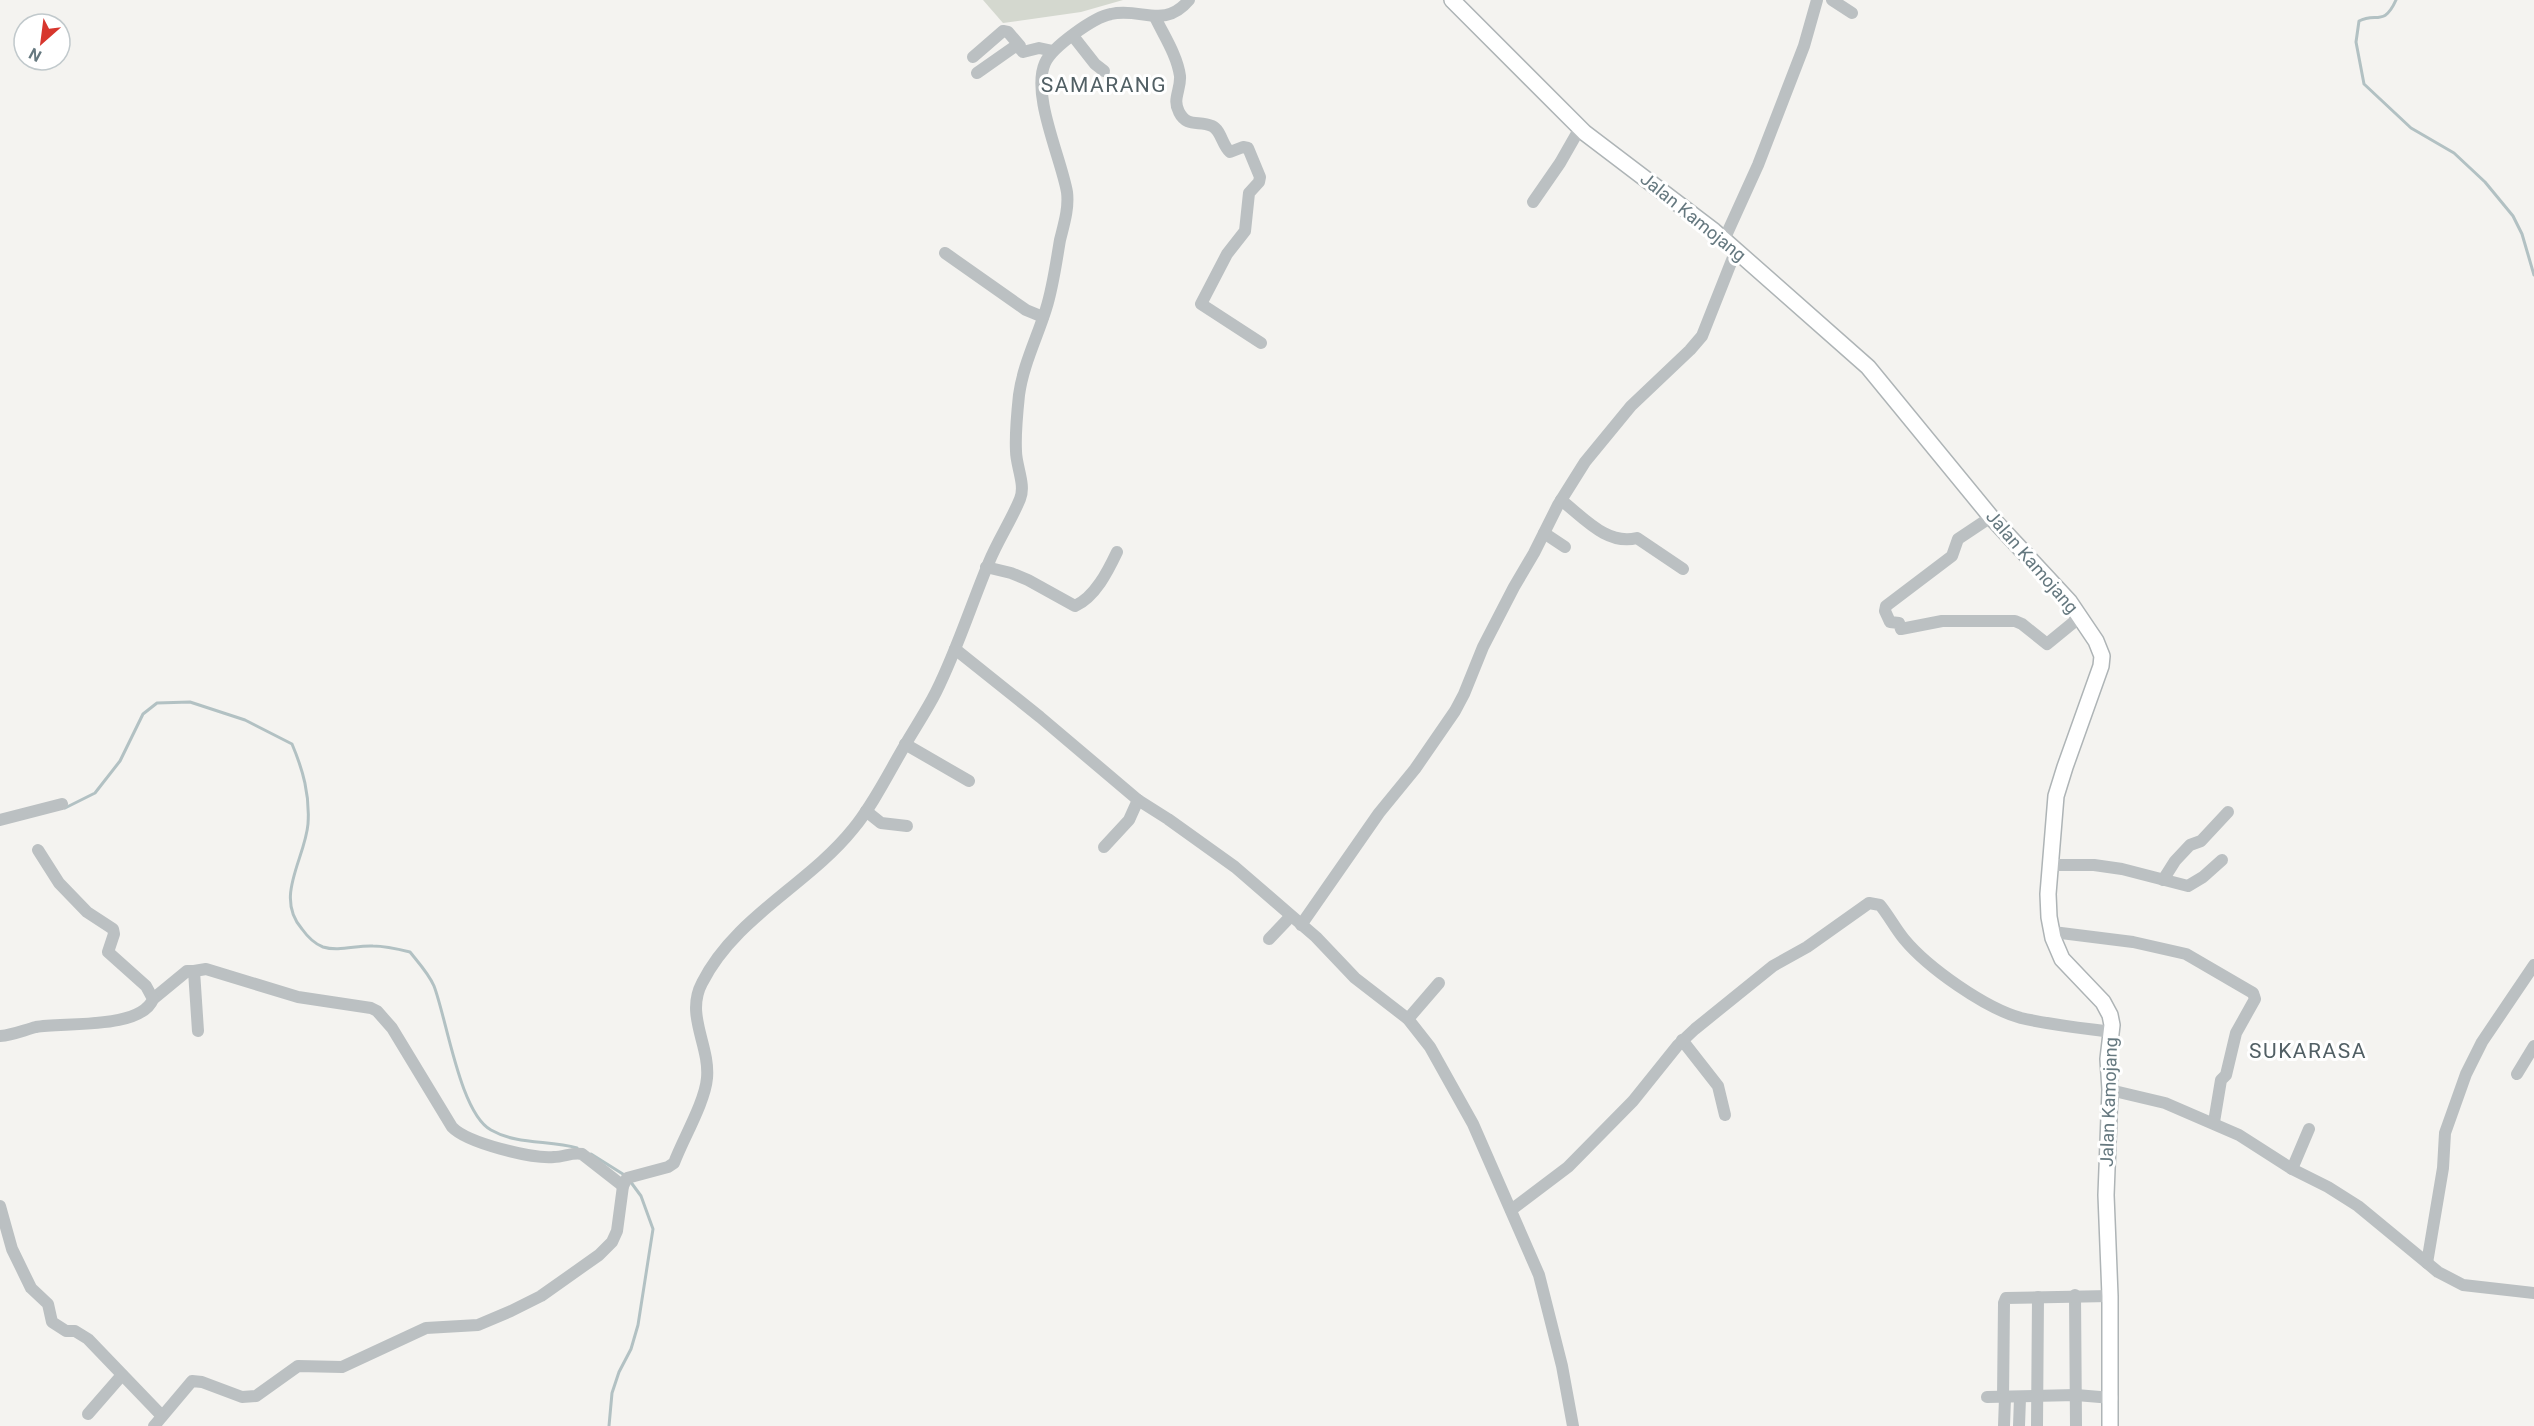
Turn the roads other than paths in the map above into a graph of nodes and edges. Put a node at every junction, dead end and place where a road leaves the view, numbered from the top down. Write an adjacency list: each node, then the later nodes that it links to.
1 (1189, 0): 6 (street)
2 (1452, 0): 13 (main road, Jalan Kamojang)
3 (1817, 0): 15 (street)
4 (1832, 0): 5 (street)
5 (1852, 13)
6 (1155, 17): 7 (street); 18 (street)
7 (1073, 36): 9 (street); 11 (street)
8 (1020, 46): 9 (street); 10 (street); 12 (street)
9 (1053, 51): 17 (street)
10 (973, 57)
11 (1104, 71)
12 (977, 74)
13 (1580, 128): 14 (street); 15 (main road, Jalan Kamojang)
14 (1533, 202)
15 (1730, 245): 19 (street); 20 (main road, Jalan Kamojang)
16 (945, 253): 17 (street)
17 (1043, 317): 24 (street)
18 (1261, 343)
19 (1561, 500): 21 (street); 25 (street)
20 (1991, 517): 26 (main road, Jalan Kamojang); 26 (street)
21 (1544, 533): 22 (street); 42 (street)
22 (1565, 547)
23 (1117, 552): 24 (street)
24 (986, 567): 27 (street)
25 (1683, 569)
26 (2080, 617): 39 (main road, Jalan Kamojang)
27 (955, 649): 28 (street); 30 (street)
28 (905, 744): 29 (street); 32 (street)
29 (969, 781)
30 (1138, 800): 36 (street); 41 (street)
31 (62, 804): 34 (street)
32 (866, 811): 35 (street); 61 (street)
33 (2228, 812): 40 (street)
34 (0, 820)
35 (907, 826)
36 (1104, 847)
37 (38, 850): 48 (street)
38 (2222, 860): 40 (street)
39 (2052, 865): 40 (street); 43 (main road, Jalan Kamojang)
40 (2163, 880)
41 (1290, 917): 42 (street); 44 (street)
42 (1301, 925): 49 (street)
43 (2053, 932): 51 (main road, Jalan Kamojang); 58 (street)
44 (1269, 939)
45 (2534, 965): 64 (street)
46 (194, 971): 48 (street); 50 (street); 61 (street)
47 (1439, 982): 49 (street)
48 (153, 999): 52 (street)
49 (1407, 1019): 63 (street)
50 (198, 1031)
51 (2112, 1032): 53 (street); 56 (main road, Jalan Kamojang)
52 (0, 1036)
53 (1683, 1040): 57 (street); 63 (street)
54 (2534, 1046): 55 (street)
55 (2517, 1074)
56 (2110, 1089): 58 (street); 67 (main road, Jalan Kamojang)
57 (1725, 1115)
58 (2214, 1122): 60 (street)
59 (2309, 1129): 60 (street)
60 (2292, 1169): 64 (street)
61 (625, 1182): 77 (street)
62 (0, 1206): 69 (street)
63 (1511, 1210): 78 (street)
64 (2427, 1263): 65 (street)
65 (2534, 1293)
66 (2075, 1295): 67 (street); 68 (street); 70 (street)
67 (2110, 1296): 75 (main road, Jalan Kamojang)
68 (2038, 1297): 72 (street); 73 (street)
69 (122, 1375): 76 (street); 77 (street)
70 (2076, 1395): 72 (street); 75 (street); 82 (street)
71 (1988, 1397): 73 (street)
72 (2038, 1397): 74 (street); 81 (street)
73 (2004, 1398): 74 (street); 79 (street)
74 (2020, 1398): 80 (street)
75 (2112, 1398): 83 (main road, Jalan Kamojang)
76 (88, 1414)
77 (158, 1421)
78 (1573, 1426)
79 (2004, 1426)
80 (2019, 1426)
81 (2037, 1426)
82 (2076, 1426)
83 (2110, 1426)

